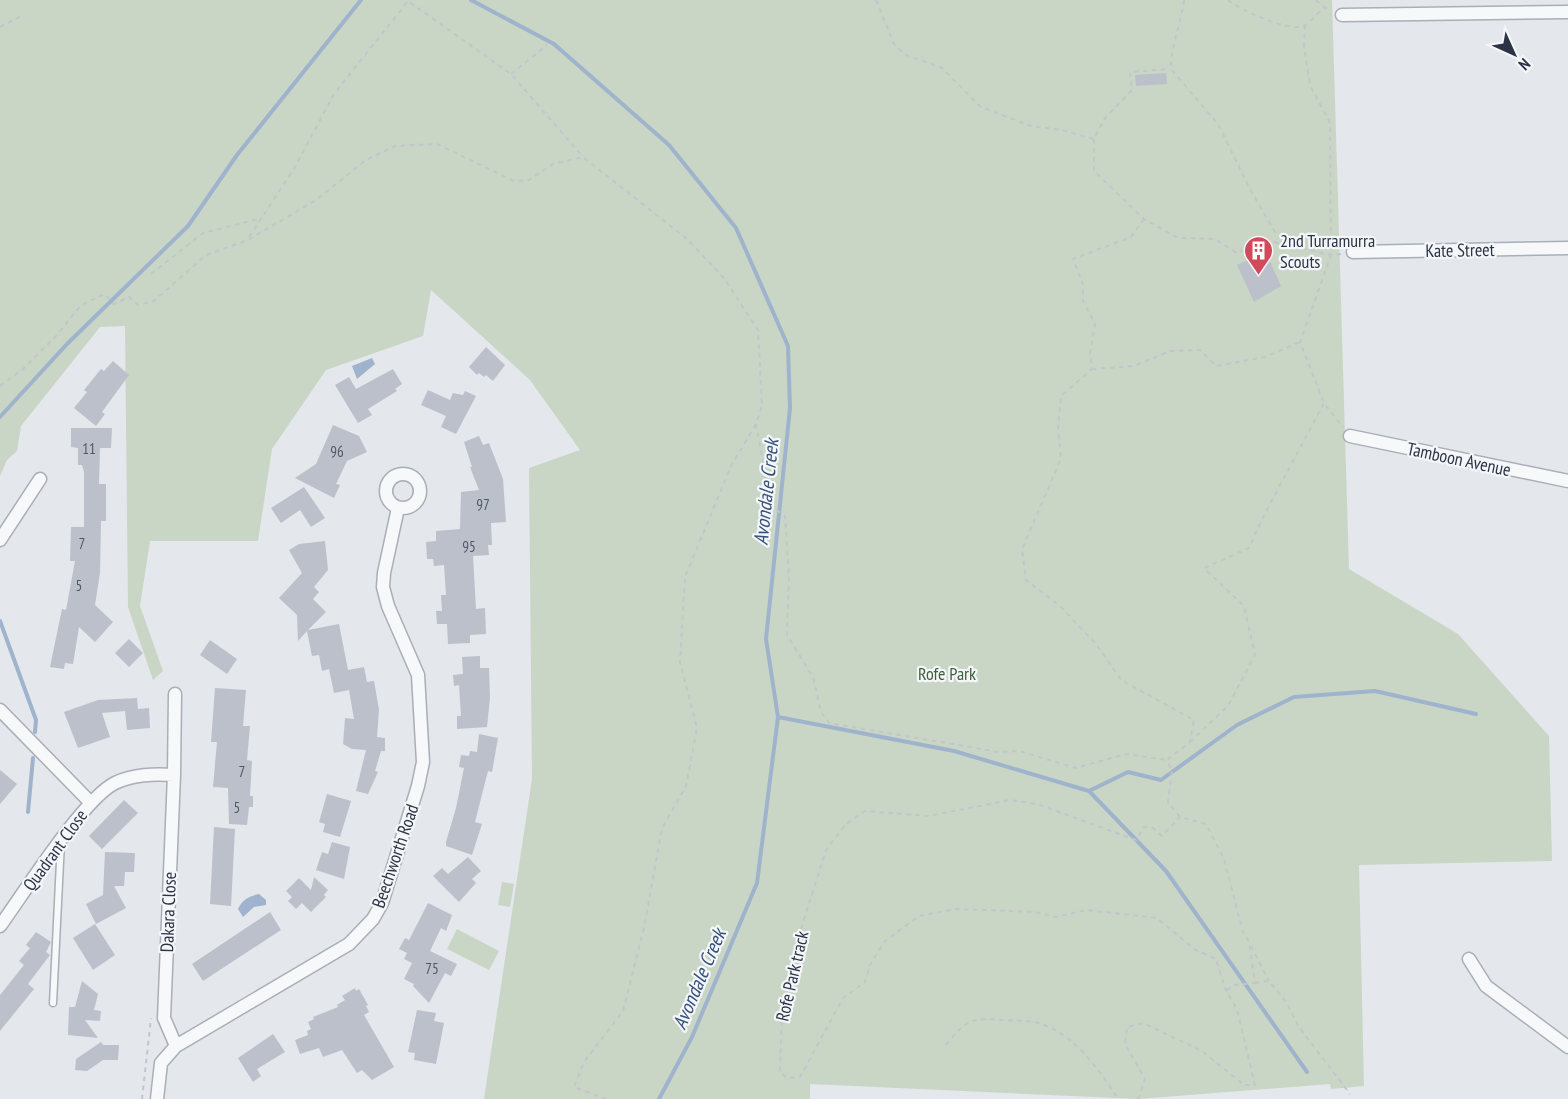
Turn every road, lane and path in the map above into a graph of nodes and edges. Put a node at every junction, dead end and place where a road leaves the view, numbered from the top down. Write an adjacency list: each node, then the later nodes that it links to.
1 (876, 0): 14 (path)
2 (1184, 0): 12 (path)
3 (1228, 0): 9 (path)
4 (1316, 0): 5 (path)
5 (1324, 7): 8 (path); 9 (path)
6 (1568, 12): 8 (street)
7 (23, 15): 10 (path)
8 (1342, 15)
9 (1305, 26): 22 (path)
10 (0, 27)
11 (546, 45): 13 (path)
12 (1171, 69): 14 (path); 19 (path)
13 (511, 74): 15 (path); 16 (path)
14 (1094, 139): 17 (path)
15 (583, 157): 18 (path); 28 (path)
16 (262, 218): 18 (path); 23 (path)
17 (1144, 219): 19 (path); 25 (path)
18 (248, 240): 26 (path)
19 (1290, 245): 22 (path)
20 (1568, 248): 21 (street, Kate Street)
21 (1353, 252): 22 (path)
22 (1331, 255): 24 (path)
23 (151, 274)
24 (1300, 342): 25 (path); 27 (path)
25 (1092, 369): 36 (path)
26 (0, 386)
27 (1324, 403): 29 (path); 36 (path)
28 (756, 424): 37 (path); 54 (path)
29 (1350, 436): 31 (street, Tamboon Avenue)
30 (40, 479): 33 (street)
31 (1568, 481)
32 (398, 508): 50 (street, Beechworth Road)
33 (2, 538)
34 (175, 694): 38 (street, Dakara Close)
35 (0, 710): 39 (street)
36 (1190, 742): 37 (path)
37 (1167, 760): 40 (path)
38 (174, 775): 39 (street); 50 (street, Dakara Close)
39 (90, 802): 41 (street, Quadrant Close)
40 (1180, 817): 43 (path); 47 (path, Rofe Park track)
41 (61, 842): 42 (street, Quadrant Close); 48 (lane)
42 (0, 926)
43 (1249, 942): 45 (path); 46 (path)
44 (1469, 959): 51 (street)
45 (1269, 981): 46 (path); 52 (path)
46 (1255, 982): 47 (path)
47 (1226, 991): 56 (path, Rofe Park track)
48 (53, 1003)
49 (946, 1045): 55 (path)
50 (176, 1046): 53 (street, Beechworth Road)
51 (1568, 1047)
52 (1350, 1094)
53 (157, 1099)
54 (606, 1099)
55 (1118, 1099)
56 (1138, 1099)

